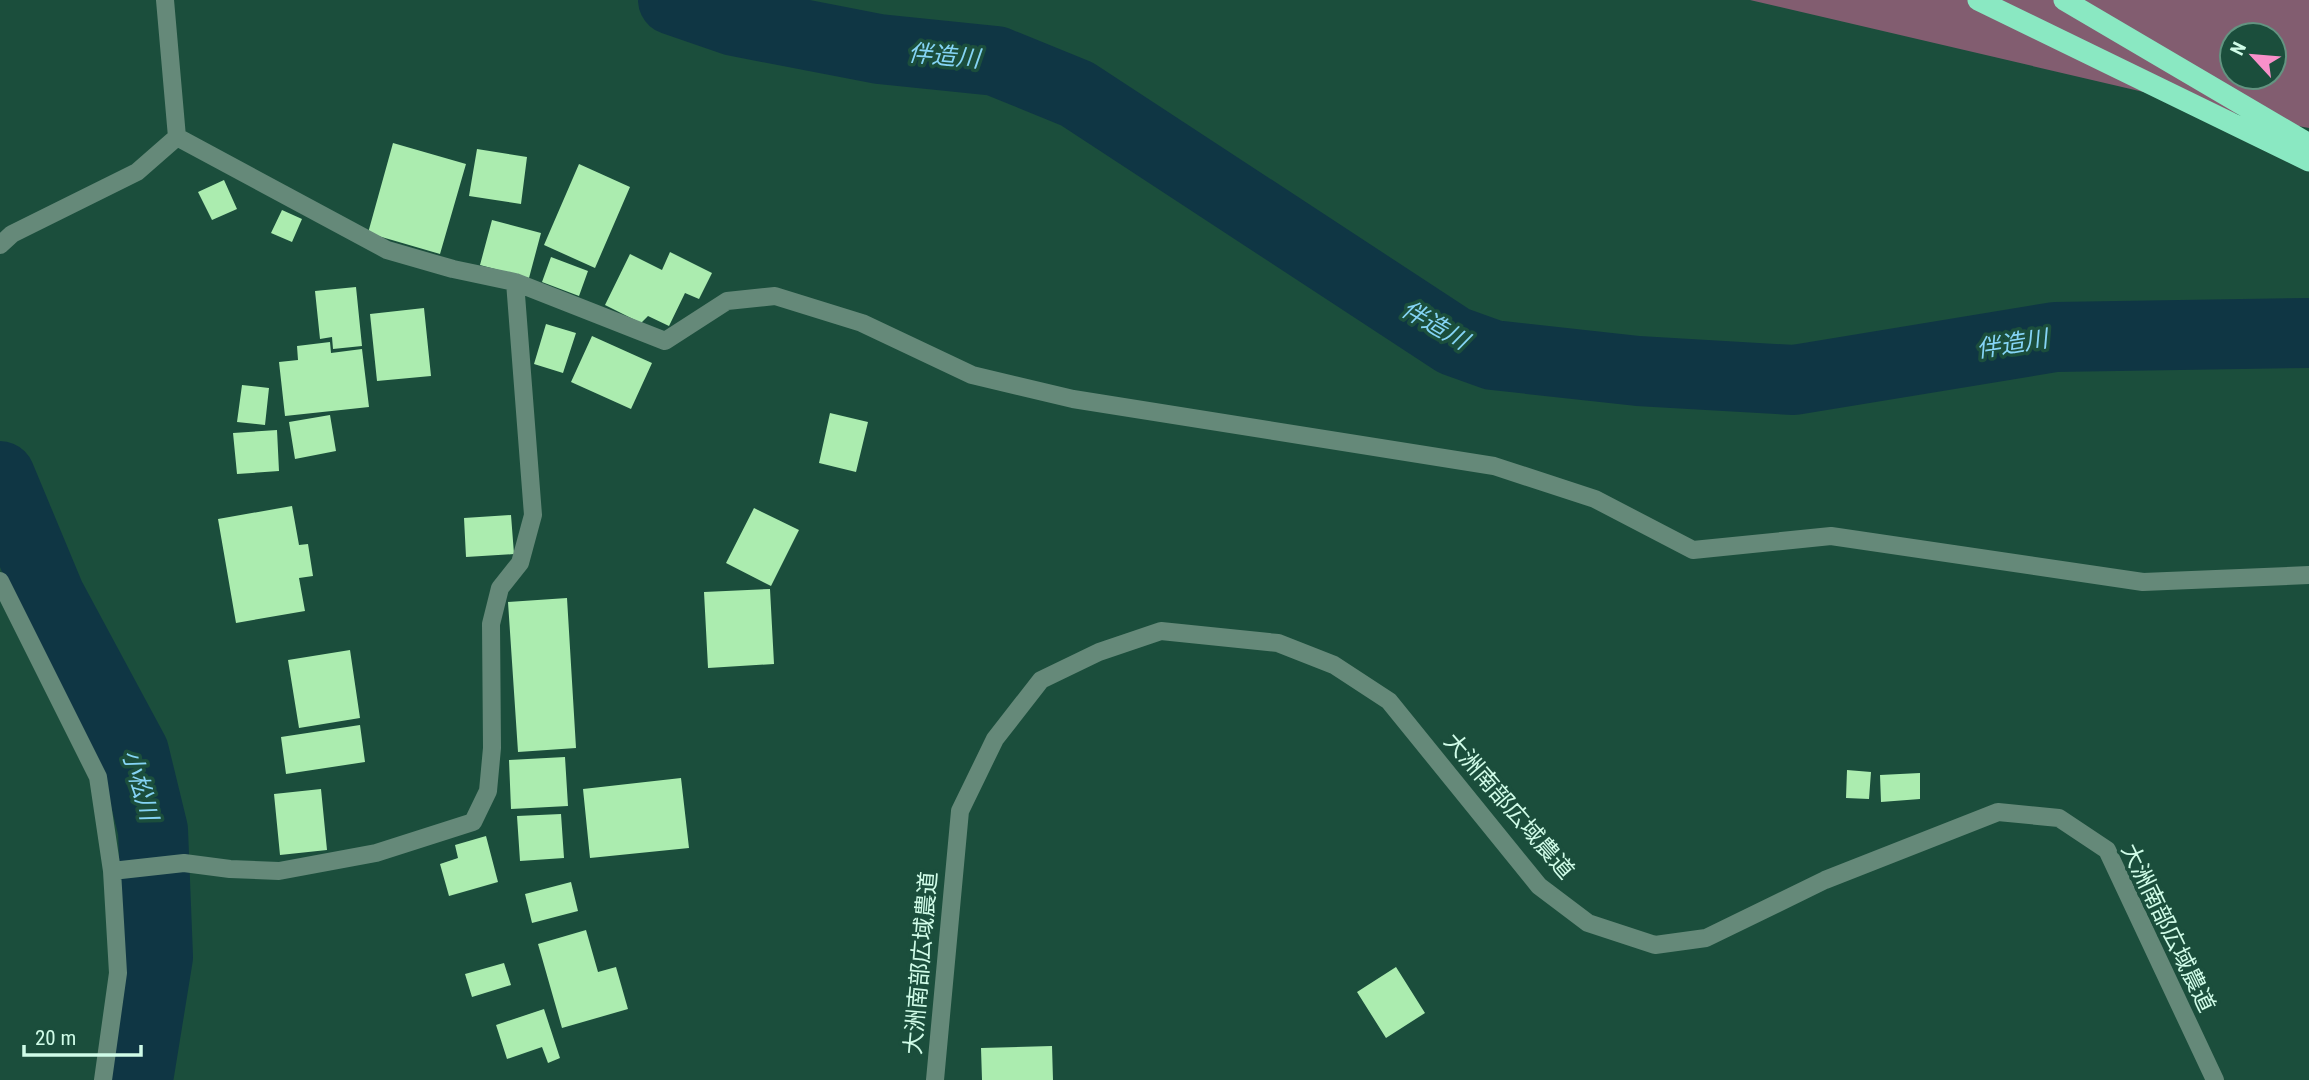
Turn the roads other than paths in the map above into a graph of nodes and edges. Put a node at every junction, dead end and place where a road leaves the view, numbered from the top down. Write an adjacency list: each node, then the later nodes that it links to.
1 (165, 0): 4 (street)
2 (1978, 0): 6 (highway)
3 (2064, 0): 5 (highway)
4 (177, 137): 7 (street); 8 (street)
5 (2309, 144)
6 (2309, 162)
7 (0, 244)
8 (515, 282): 9 (street); 11 (street)
9 (2309, 575)
10 (0, 581): 11 (street)
11 (112, 871): 12 (street)
12 (103, 1080)
13 (935, 1080): 14 (street, 大洲南部広域農道)
14 (2215, 1080)

